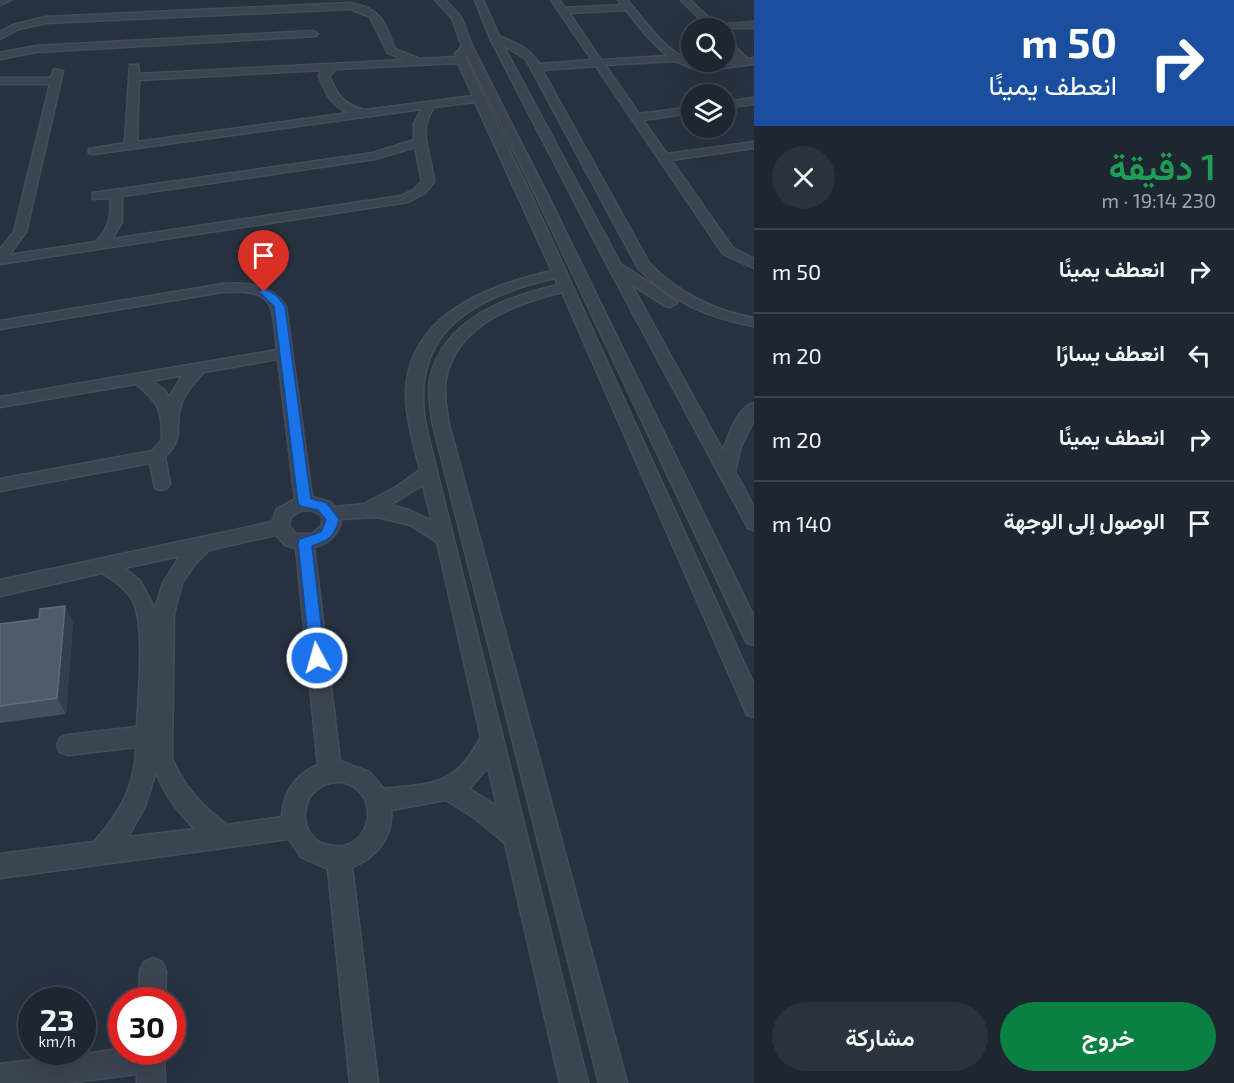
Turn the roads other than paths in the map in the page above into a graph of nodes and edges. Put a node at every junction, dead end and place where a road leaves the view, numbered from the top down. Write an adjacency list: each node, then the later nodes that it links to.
1 (7, 0): 5 (street)
2 (439, 0): 23 (street)
3 (555, 0): 10 (street)
4 (686, 0): 11 (street)
5 (0, 2)
6 (625, 4): 10 (street); 25 (street)
7 (328, 6): 8 (street); 12 (street); 22 (street)
8 (288, 8): 12 (street); 16 (street)
9 (480, 9): 17 (street)
10 (563, 11): 28 (street)
11 (703, 18)
12 (310, 19): 15 (street)
13 (754, 25): 14 (street)
14 (735, 26)
15 (313, 34): 19 (street); 21 (street)
16 (0, 36)
17 (495, 38): 31 (street); 56 (street)
18 (0, 43): 21 (street)
19 (316, 46)
20 (735, 48): 26 (street)
21 (36, 49): 24 (street)
22 (391, 51): 27 (street); 29 (street)
23 (464, 53): 27 (street); 36 (street); 53 (street)
24 (0, 56)
25 (675, 58): 26 (street); 28 (street)
26 (750, 61)
27 (418, 62): 29 (street)
28 (599, 63): 31 (street); 43 (street)
29 (379, 64): 30 (street)
30 (335, 66): 32 (street); 42 (street)
31 (536, 68): 54 (street)
32 (295, 69): 44 (street); 47 (street)
33 (0, 81): 34 (street)
34 (18, 82): 35 (street); 59 (street)
35 (0, 86)
36 (479, 98): 38 (street); 57 (street)
37 (754, 101): 39 (street)
38 (431, 104): 40 (street); 45 (street)
39 (735, 104)
40 (380, 111): 42 (street); 45 (street)
41 (681, 112): 43 (street)
42 (364, 114): 44 (street)
43 (636, 118): 50 (street)
44 (315, 120): 47 (street)
45 (413, 129): 49 (street); 51 (street)
46 (754, 145): 50 (street)
47 (131, 146): 48 (street)
48 (93, 152)
49 (375, 156): 51 (street); 52 (street)
50 (664, 158): 66 (street)
51 (415, 160): 60 (street)
52 (116, 193): 55 (street); 58 (street)
53 (542, 195): 57 (street); 72 (street)
54 (605, 195): 56 (street); 68 (street)
55 (97, 196)
56 (578, 196): 64 (street)
57 (526, 197): 67 (street)
58 (118, 214): 60 (street); 61 (street)
59 (20, 232): 62 (street); 63 (street)
60 (146, 238): 61 (street)
61 (100, 245): 62 (street)
62 (50, 253): 65 (street)
63 (0, 256)
64 (610, 257): 70 (street); 80 (street)
65 (0, 260)
66 (754, 264)
67 (563, 280): 73 (street); 81 (street); 114 (street)
68 (754, 322)
69 (0, 325): 71 (street)
70 (754, 333)
71 (285, 353): 74 (street); 84 (street)
72 (621, 359): 73 (street); 94 (street)
73 (599, 360): 95 (street)
74 (200, 367): 75 (street); 78 (street)
75 (139, 378): 76 (street); 78 (street)
76 (0, 402)
77 (754, 408): 80 (street)
78 (170, 417): 79 (street)
79 (157, 456): 82 (street); 83 (street)
80 (727, 471): 87 (street)
81 (429, 472): 85 (street); 89 (street)
82 (161, 484)
83 (0, 485)
84 (304, 503): 86 (street); 88 (street)
85 (370, 508): 86 (street); 89 (street)
86 (330, 513): 90 (street)
87 (754, 523)
88 (280, 527): 90 (street); 91 (street)
89 (444, 538): 97 (street)
90 (305, 543): 99 (street)
91 (203, 544): 92 (street); 104 (street)
92 (105, 566): 93 (street); 96 (street)
93 (0, 588)
94 (754, 637)
95 (754, 708)
96 (147, 736): 98 (street); 105 (street)
97 (491, 739): 100 (street); 103 (street)
98 (68, 745)
99 (330, 773): 101 (street); 102 (street)
100 (448, 790): 101 (street); 103 (street)
101 (379, 801): 106 (street)
102 (294, 827): 104 (street); 106 (street)
103 (515, 836): 113 (street)
104 (223, 837): 105 (street)
105 (100, 853): 107 (street)
106 (339, 858): 112 (street)
107 (0, 866)
108 (153, 971): 109 (street)
109 (152, 987)
110 (140, 1065): 111 (street)
111 (0, 1078)
112 (364, 1083)
113 (574, 1083)
114 (613, 1083)

